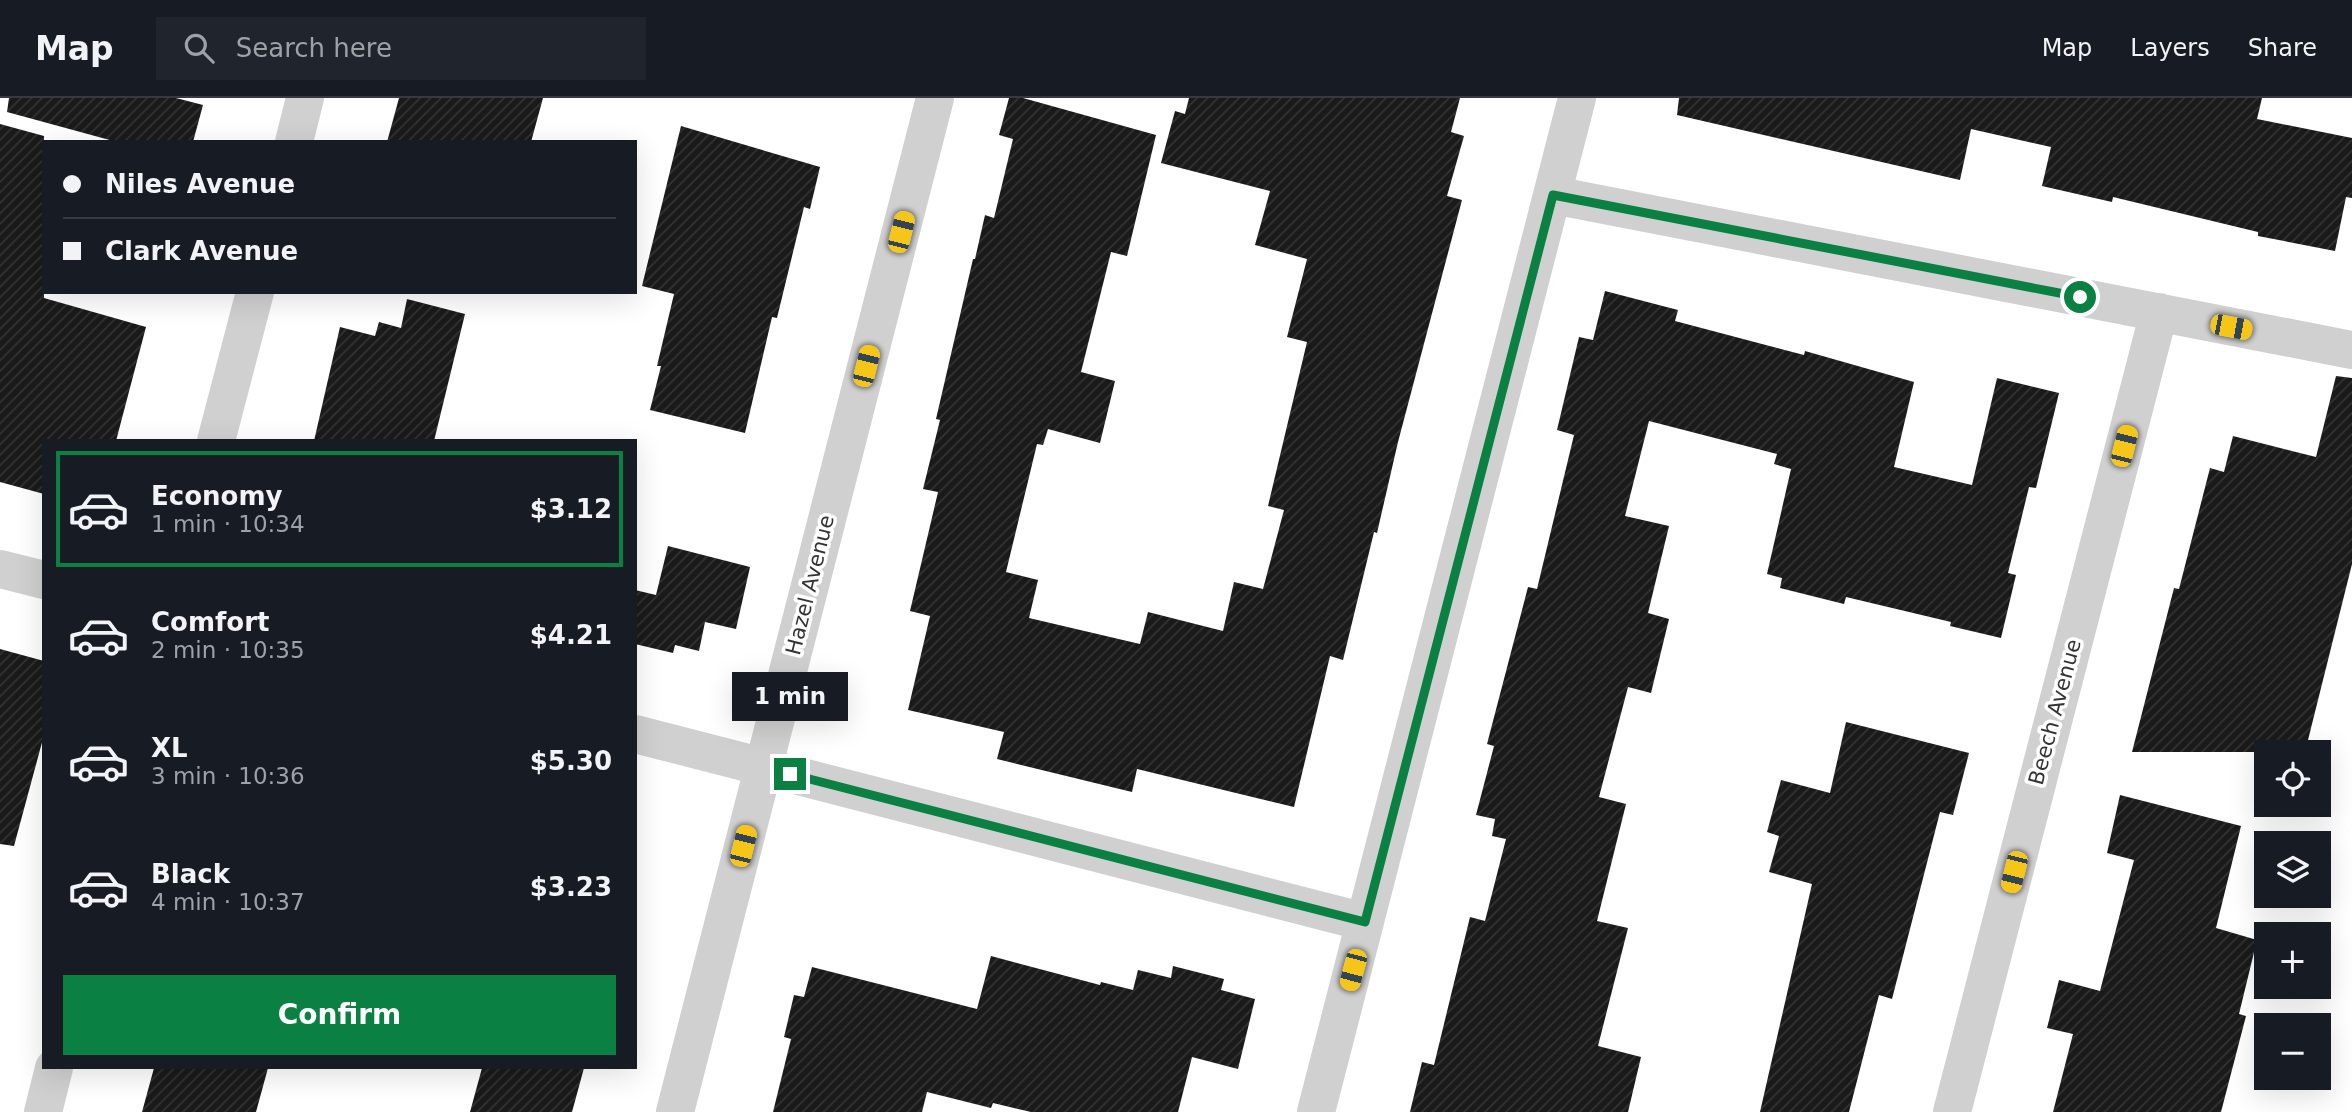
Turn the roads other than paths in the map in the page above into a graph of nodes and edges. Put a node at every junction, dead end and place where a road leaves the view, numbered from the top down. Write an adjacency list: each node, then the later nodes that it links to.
1 (305, 98): 4 (street)
2 (935, 98): 13 (street, Hazel Avenue)
3 (1577, 98): 5 (street)
4 (294, 140)
5 (1553, 195): 7 (street); 14 (street)
6 (254, 294): 9 (street)
7 (2159, 312): 8 (street); 19 (street, Beech Avenue)
8 (2352, 350)
9 (217, 439)
10 (0, 569): 11 (street)
11 (42, 580)
12 (637, 735): 13 (street)
13 (764, 767): 14 (street); 17 (street, Hazel Avenue)
14 (1365, 922): 18 (street)
15 (54, 1069): 16 (street)
16 (43, 1112)
17 (675, 1112)
18 (1316, 1112)
19 (1952, 1112)

